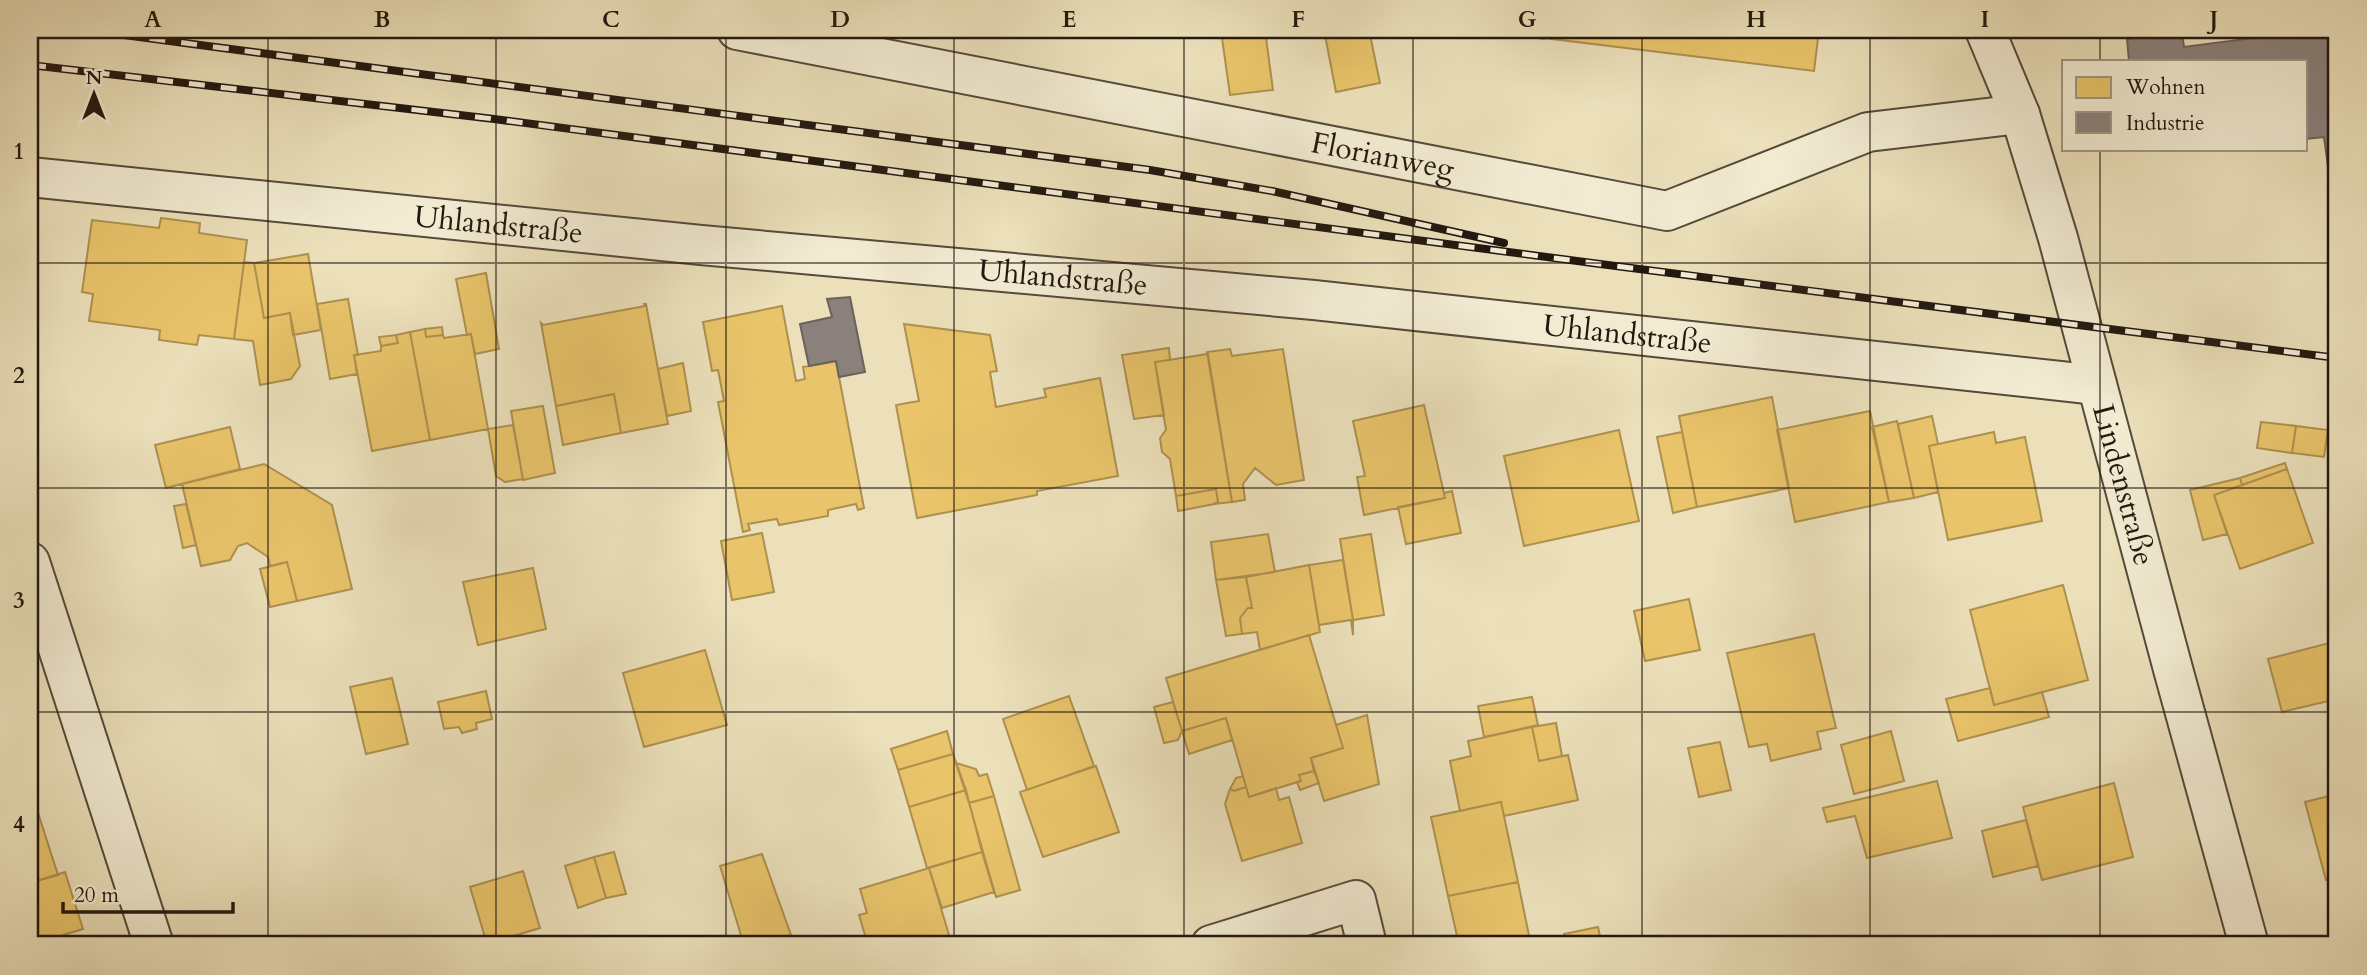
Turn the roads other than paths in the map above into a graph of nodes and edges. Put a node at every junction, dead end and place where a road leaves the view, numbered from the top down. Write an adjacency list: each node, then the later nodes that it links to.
1 (737, 30): 3 (street, Florianweg)
2 (1985, 30): 3 (street, Lindenstraße)
3 (2020, 114): 5 (street, Lindenstraße)
4 (30, 177): 5 (street, Uhlandstraße)
5 (2097, 385): 10 (street, Lindenstraße)
6 (30, 562): 7 (street)
7 (154, 945)
8 (1211, 945): 9 (street)
9 (1367, 945)
10 (2249, 945)

